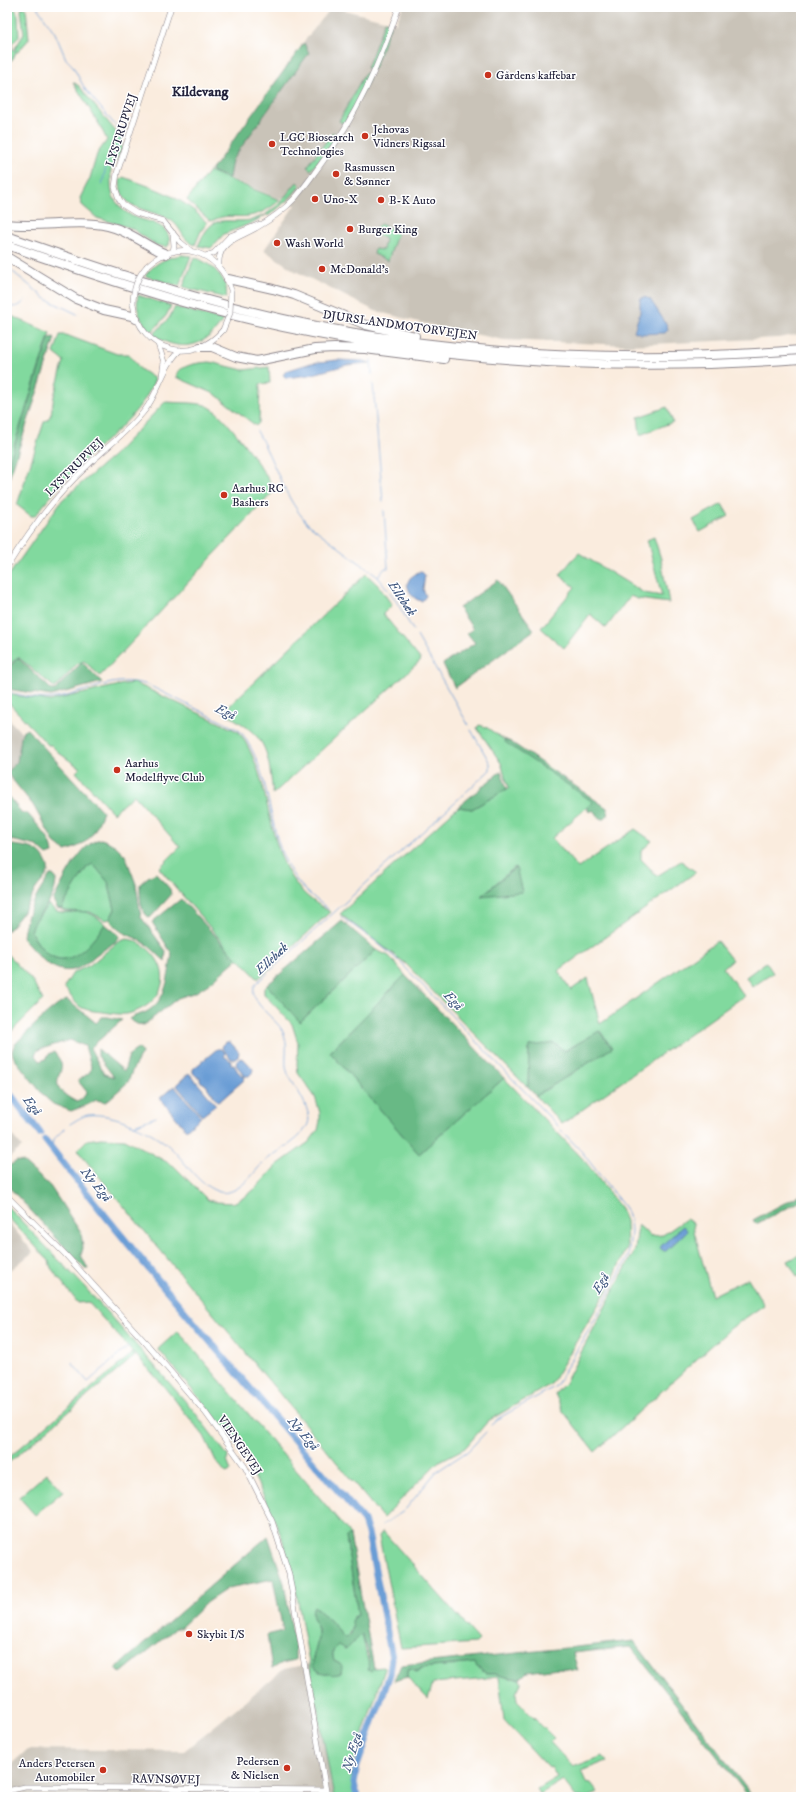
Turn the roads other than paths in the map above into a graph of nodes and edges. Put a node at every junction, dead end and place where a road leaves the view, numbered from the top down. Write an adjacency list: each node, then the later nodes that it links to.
1 (171, 7): 5 (street, LYSTRUPVEJ)
2 (399, 7): 3 (street)
3 (263, 223): 10 (street); 12 (street)
4 (7, 224): 9 (highway)
5 (172, 230): 8 (street, LYSTRUPVEJ); 9 (street)
6 (7, 236): 19 (highway, DJURSLANDMOTORVEJEN)
7 (7, 245): 21 (highway, DJURSLANDMOTORVEJEN)
8 (191, 251): 9 (street); 10 (street)
9 (170, 253): 14 (street, bridge)
10 (205, 256): 12 (street)
11 (7, 257): 14 (highway)
12 (219, 266): 13 (street)
13 (228, 279): 16 (street, bridge); 19 (highway)
14 (136, 319): 15 (street)
15 (158, 344): 17 (street); 22 (street, LYSTRUPVEJ)
16 (200, 347): 17 (street); 21 (highway)
17 (180, 350): 22 (street, LYSTRUPVEJ)
18 (801, 350): 19 (highway, DJURSLANDMOTORVEJEN)
19 (533, 354)
20 (801, 359): 21 (highway, DJURSLANDMOTORVEJEN)
21 (620, 366)
22 (160, 385): 23 (street, LYSTRUPVEJ)
23 (7, 567)
24 (7, 1196): 25 (street, VIENGEVEJ)
25 (326, 1790): 26 (street, RAVNSØVEJ); 27 (street, VIENGEVEJ)
26 (7, 1791)
27 (328, 1797)

